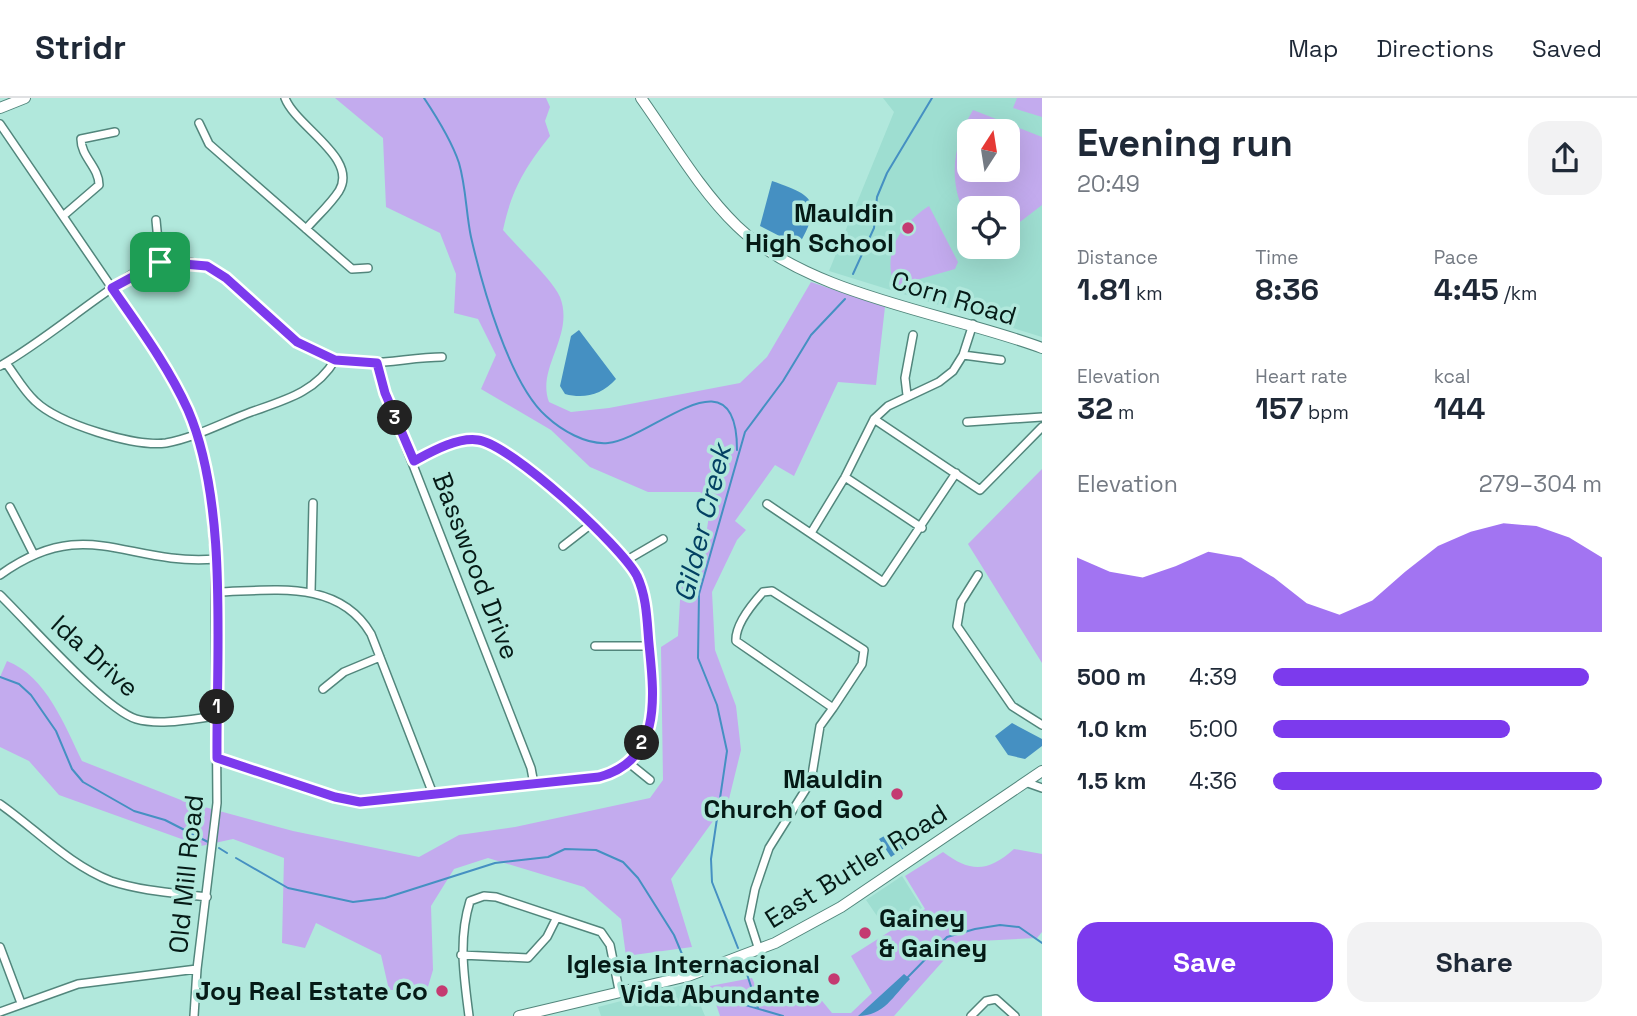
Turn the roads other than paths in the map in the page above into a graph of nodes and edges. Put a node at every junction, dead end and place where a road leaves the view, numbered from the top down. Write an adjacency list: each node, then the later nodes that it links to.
1 (25, 98): 4 (main road)
2 (285, 98): 10 (street)
3 (640, 98): 14 (main road, Corn Road)
4 (0, 108)
5 (199, 123): 10 (street)
6 (0, 124): 8 (street, Old Mill Road)
7 (115, 132): 8 (street)
8 (63, 216): 13 (street, Old Mill Road)
9 (156, 220): 11 (street)
10 (306, 229): 12 (street)
11 (160, 262): 13 (street); 19 (street)
12 (368, 268)
13 (112, 288): 22 (street); 28 (street, Old Mill Road)
14 (973, 324): 16 (main road, Corn Road); 17 (street)
15 (913, 335): 23 (street)
16 (1042, 348)
17 (963, 355): 20 (street); 23 (street)
18 (442, 357): 21 (street)
19 (335, 360): 21 (street); 28 (street)
20 (1001, 360)
21 (377, 363): 29 (street, Basswood Drive)
22 (3, 364): 28 (street)
23 (907, 396): 25 (street)
24 (1042, 417): 26 (street)
25 (874, 419): 30 (street); 31 (street)
26 (967, 422)
27 (1042, 427): 30 (street)
28 (196, 433): 41 (street, Old Mill Road)
29 (414, 461): 35 (street); 60 (street, Basswood Drive)
30 (956, 474): 36 (street)
31 (845, 477): 36 (street); 37 (street)
32 (313, 503): 46 (street)
33 (767, 504): 37 (street)
34 (10, 507): 40 (street)
35 (590, 525): 39 (street); 42 (street)
36 (922, 528): 37 (street)
37 (811, 533)
38 (663, 540): 42 (street)
39 (563, 546)
40 (33, 553): 41 (street); 43 (street)
41 (215, 559): 45 (street, Old Mill Road)
42 (627, 560): 49 (street)
43 (0, 575)
44 (978, 575): 54 (street)
45 (216, 592): 46 (street); 53 (street, Old Mill Road)
46 (311, 592): 50 (street)
47 (0, 595): 53 (street, Ida Drive)
48 (596, 646): 49 (street)
49 (649, 646): 56 (street)
50 (380, 657): 51 (street); 62 (street)
51 (323, 689)
52 (833, 708): 52 (street); 67 (street)
53 (217, 716): 55 (street, Old Mill Road)
54 (1042, 725)
55 (217, 758): 62 (street); 64 (street, Old Mill Road)
56 (629, 763): 58 (street); 60 (street)
57 (1042, 771): 59 (main road, East Butler Road)
58 (650, 780)
59 (1026, 782): 61 (street); 67 (main road, East Butler Road)
60 (534, 784): 62 (street)
61 (1042, 788)
62 (433, 794)
63 (0, 804): 64 (street)
64 (207, 897): 69 (street, Old Mill Road)
65 (556, 919): 68 (street); 68 (street); 70 (street)
66 (0, 947): 71 (street)
67 (759, 950): 70 (main road, East Butler Road)
68 (461, 955): 74 (street)
69 (197, 970): 71 (street); 73 (street, Old Mill Road)
70 (619, 990): 75 (main road, East Butler Road)
71 (20, 1003): 72 (street)
72 (0, 1012)
73 (194, 1016)
74 (469, 1016)
75 (519, 1016)
76 (971, 1016): 77 (street)
77 (1015, 1016)

